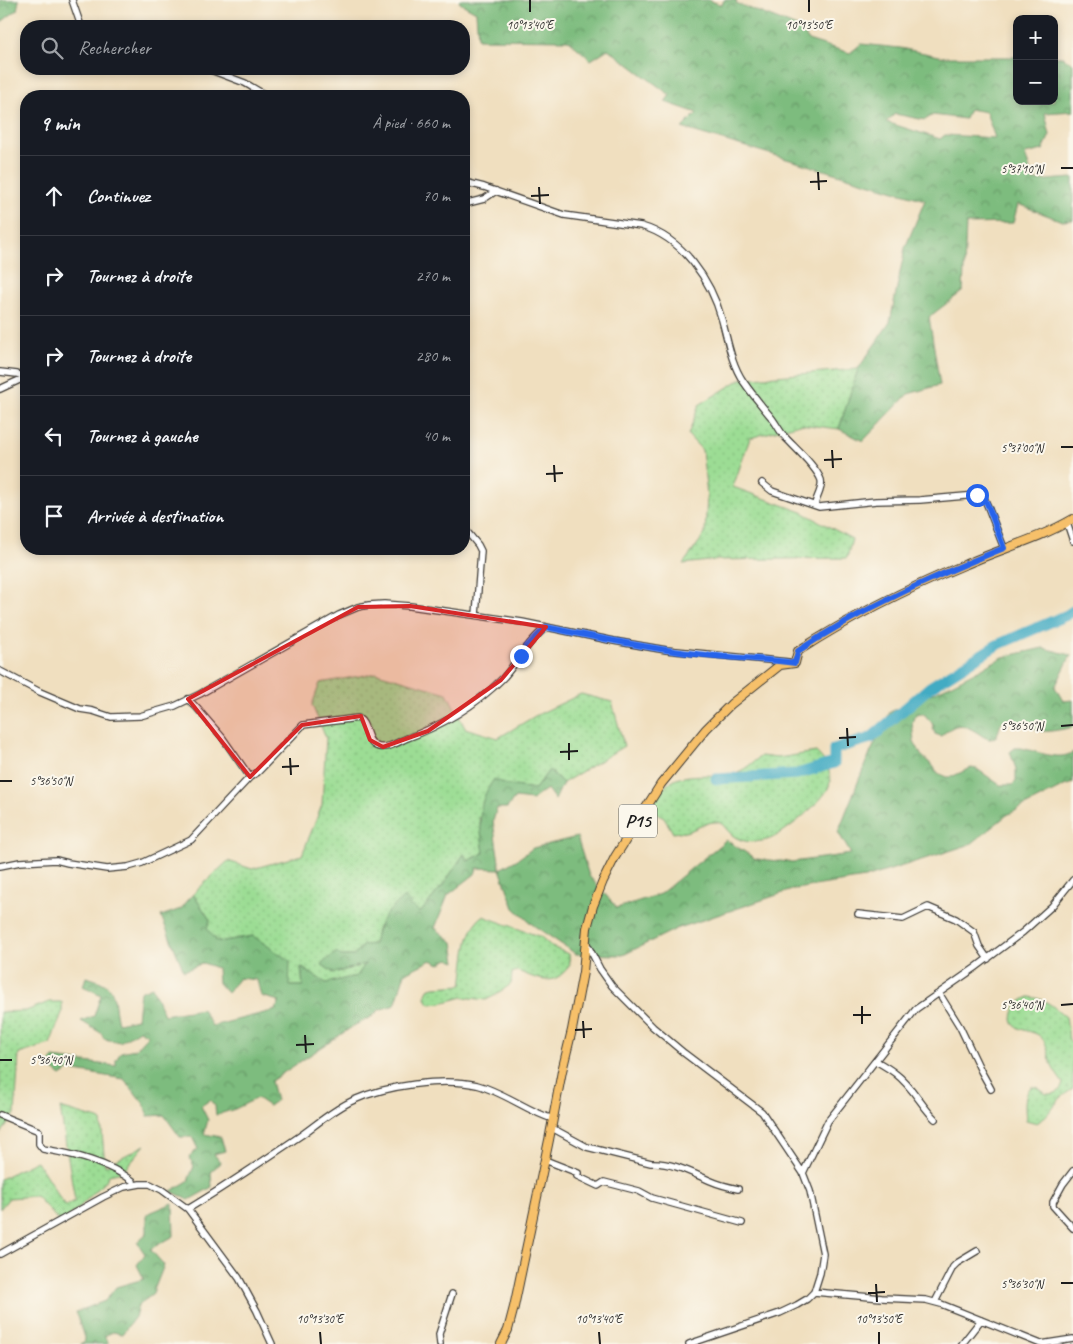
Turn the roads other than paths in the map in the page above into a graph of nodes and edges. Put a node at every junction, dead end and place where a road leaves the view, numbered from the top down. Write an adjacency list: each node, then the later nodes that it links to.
1 (72, 0): 2 (street)
2 (79, 20)
3 (224, 75): 4 (street)
4 (257, 90)
5 (470, 184): 6 (street)
6 (496, 191): 7 (street); 13 (street)
7 (470, 202)
8 (0, 372): 9 (street)
9 (20, 375)
10 (20, 380): 11 (street)
11 (0, 389)
12 (762, 483): 13 (street)
13 (815, 506): 17 (street)
14 (1070, 521): 16 (street); 17 (main road)
15 (470, 535): 18 (street)
16 (1073, 541)
17 (1004, 548): 20 (main road)
18 (476, 615): 19 (street); 22 (street)
19 (546, 627): 20 (street); 23 (street)
20 (795, 663): 27 (main road, P15)
21 (0, 671): 22 (street)
22 (188, 700): 23 (street)
23 (250, 777): 24 (street)
24 (0, 866)
25 (1073, 880): 28 (street)
26 (858, 914): 28 (street)
27 (586, 941): 34 (main road, P15); 38 (street)
28 (988, 959): 29 (street)
29 (939, 993): 30 (street); 31 (street)
30 (876, 1061): 33 (street); 38 (street)
31 (991, 1089)
32 (0, 1115): 39 (street)
33 (935, 1118)
34 (553, 1119): 35 (main road, P15); 41 (street)
35 (552, 1128): 36 (main road, P15); 40 (street)
36 (545, 1160): 42 (street); 53 (main road, P15)
37 (1073, 1171): 43 (street)
38 (803, 1173): 46 (street)
39 (133, 1185): 41 (street); 45 (street)
40 (738, 1189)
41 (188, 1209): 51 (street)
42 (742, 1223)
43 (1073, 1228)
44 (978, 1251): 48 (street)
45 (0, 1254)
46 (814, 1292): 48 (street); 54 (street)
47 (452, 1294): 52 (street)
48 (935, 1302): 49 (street)
49 (981, 1320): 50 (street); 55 (street)
50 (1073, 1339)
51 (272, 1344)
52 (440, 1344)
53 (502, 1344)
54 (689, 1344)
55 (962, 1344)

